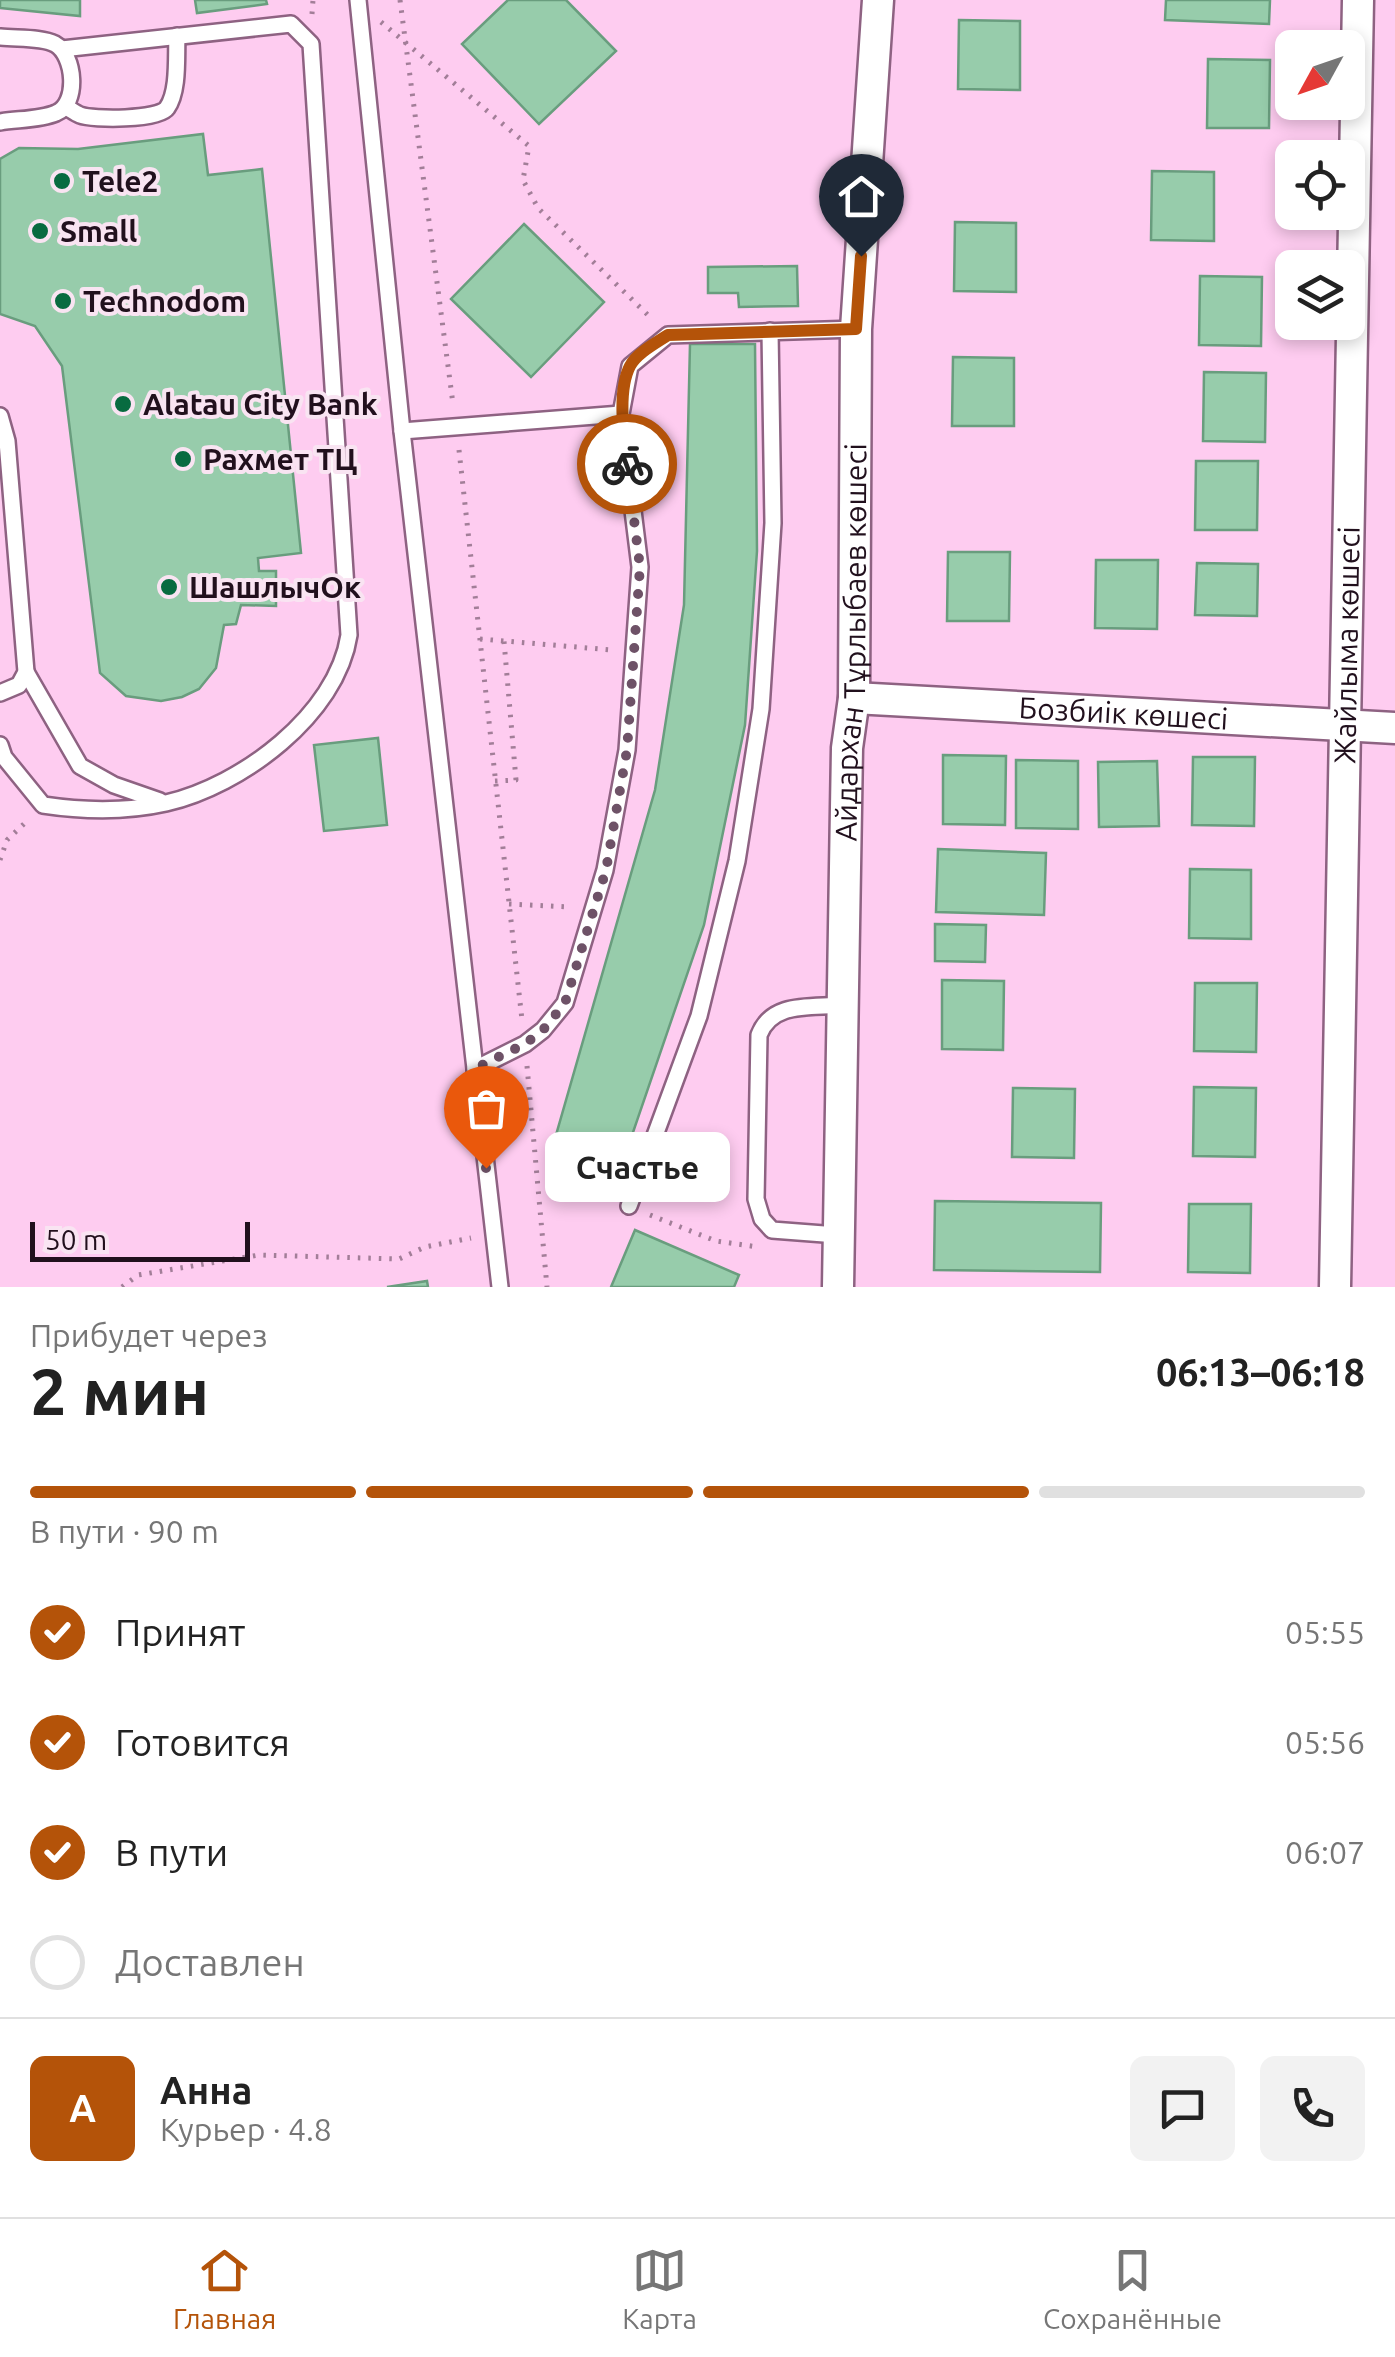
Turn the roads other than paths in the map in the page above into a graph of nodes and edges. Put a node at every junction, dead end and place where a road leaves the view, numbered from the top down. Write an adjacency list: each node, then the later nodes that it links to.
1 (878, 0): 9 (street, Айдархан Тұрлыбаев көшесі)
2 (1358, 0): 17 (street, Жайлыма көшесі)
3 (358, 2): 13 (lane)
4 (177, 36): 6 (lane); 7 (lane); 20 (lane)
5 (0, 37): 6 (lane)
6 (62, 49): 7 (lane)
7 (66, 107): 8 (lane)
8 (0, 122)
9 (856, 329): 10 (lane); 16 (street, Айдархан Тұрлыбаев көшесі)
10 (770, 332): 11 (lane); 23 (lane)
11 (621, 414): 13 (lane); 22 (lane)
12 (0, 416): 14 (lane)
13 (402, 431): 22 (lane)
14 (26, 672): 15 (lane); 20 (lane)
15 (0, 693)
16 (854, 698): 17 (street, Бозбиік көшесі); 21 (street, Айдархан Тұрлыбаев көшесі)
17 (1347, 727): 18 (street, Бозбиік көшесі); 27 (street, Жайлыма көшесі)
18 (1395, 728)
19 (0, 745): 20 (lane)
20 (166, 803)
21 (842, 1005): 24 (street, Айдархан Тұрлыбаев көшесі); 24 (lane)
22 (476, 1068): 25 (lane)
23 (629, 1206)
24 (836, 1235): 26 (street, Айдархан Тұрлыбаев көшесі)
25 (500, 1287)
26 (838, 1287)
27 (1335, 1287)

